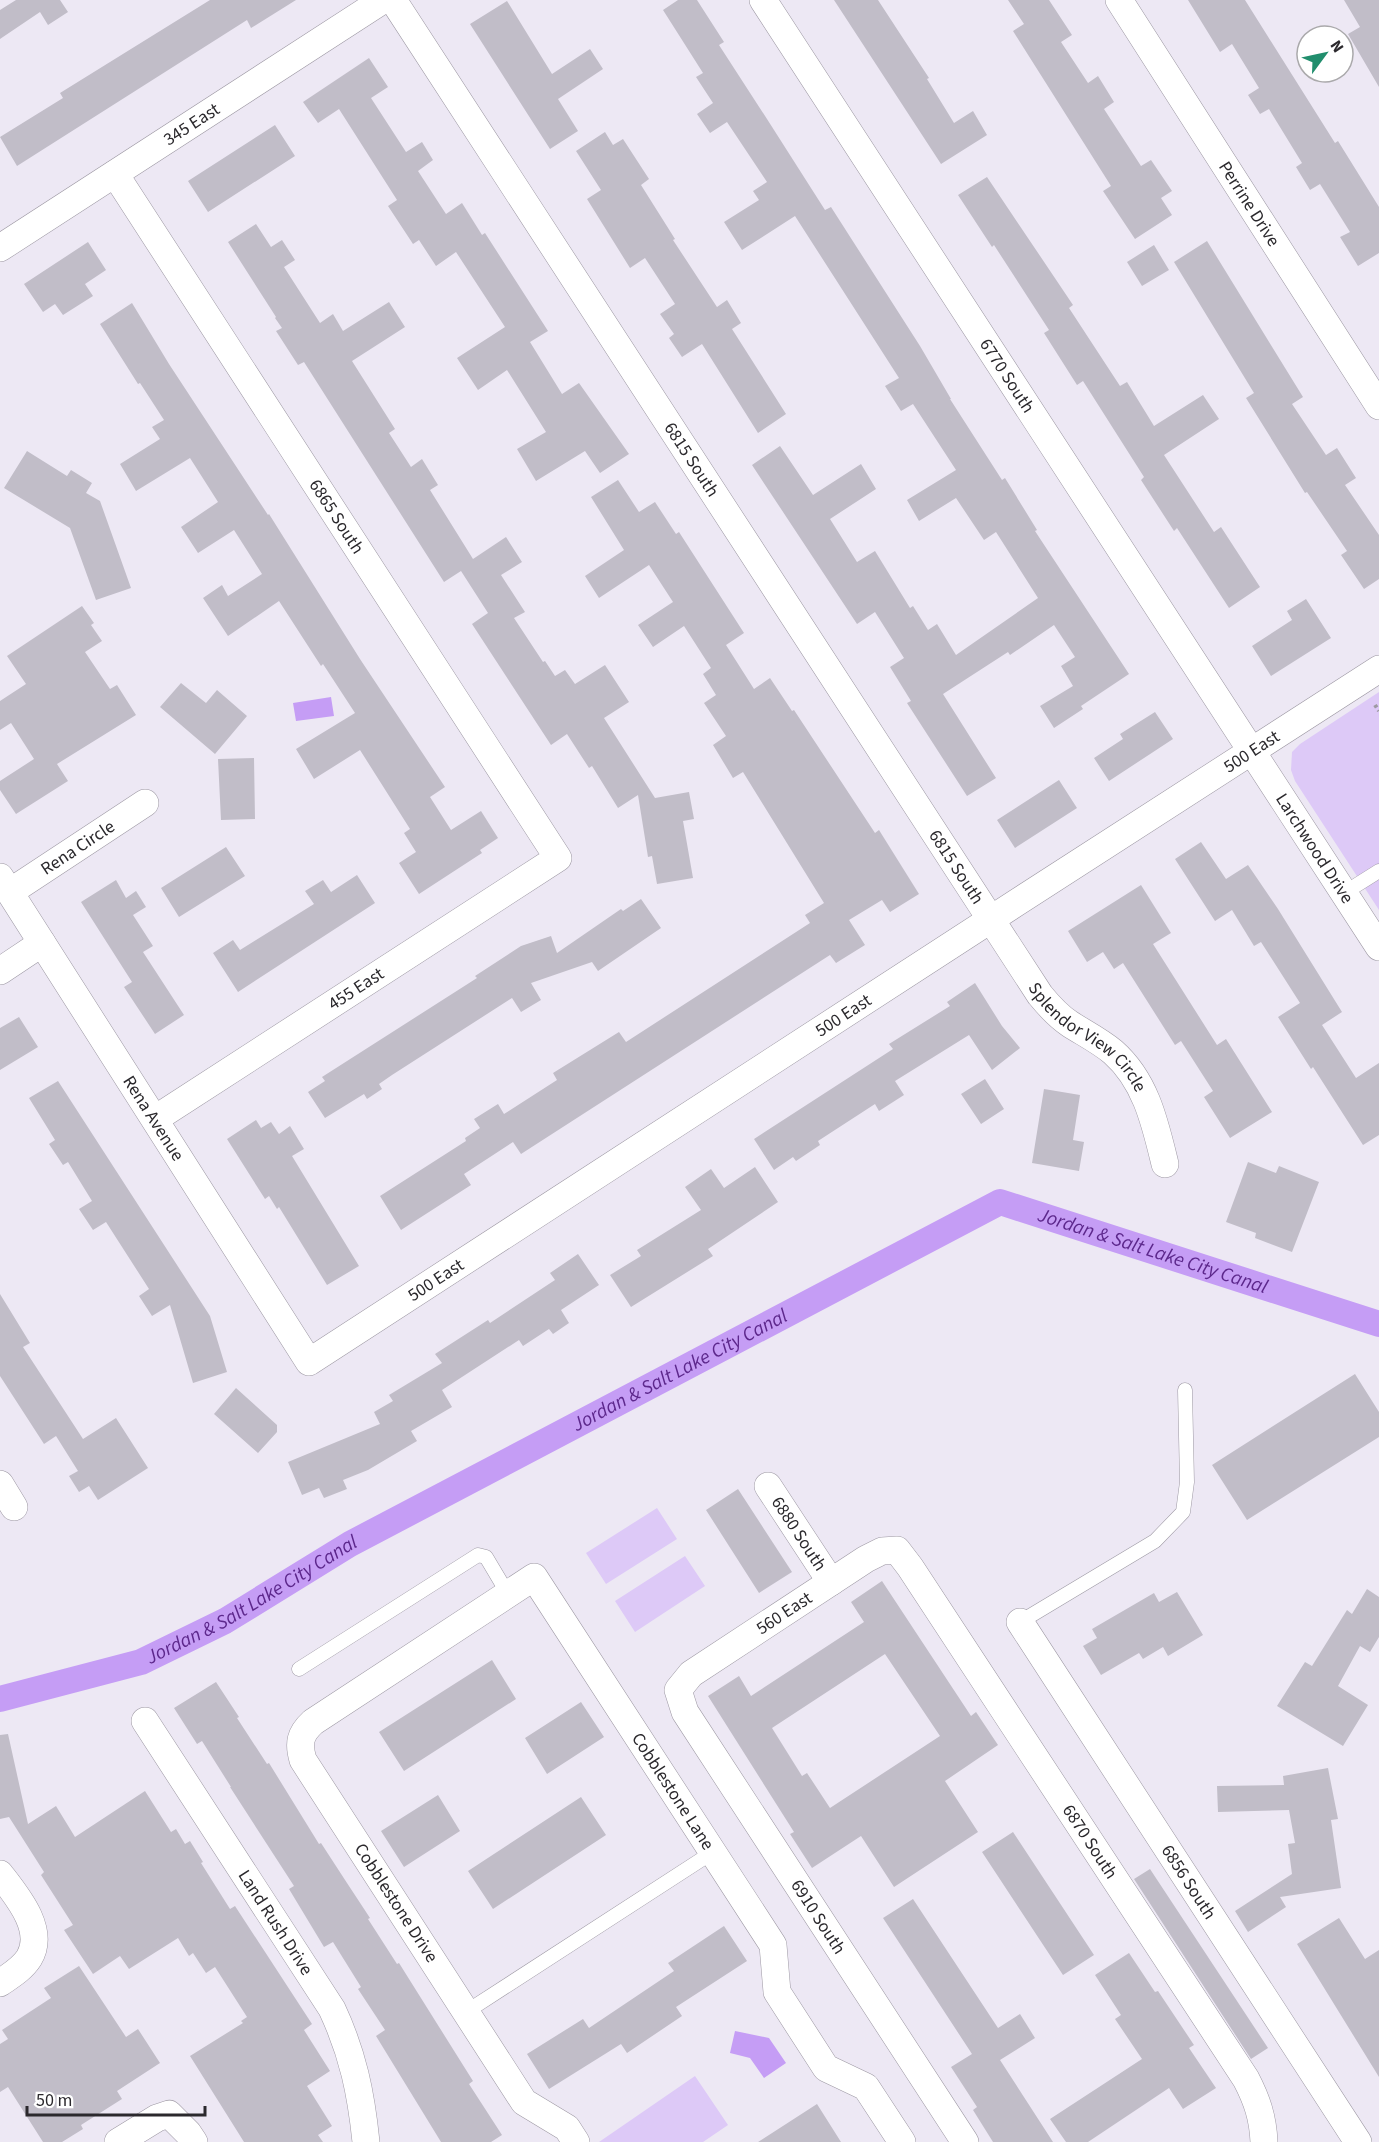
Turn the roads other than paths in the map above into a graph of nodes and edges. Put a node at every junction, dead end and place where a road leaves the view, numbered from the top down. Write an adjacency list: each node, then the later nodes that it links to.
1 (383, 0): 5 (street, 345 East)
2 (393, 0): 15 (street, 6815 South)
3 (763, 0): 9 (street, 6770 South)
4 (1119, 0): 7 (street, Perrine Drive)
5 (115, 174): 6 (street, 345 East); 11 (street, 6865 South)
6 (0, 248)
7 (1379, 406)
8 (1379, 669): 9 (street, 500 East)
9 (1252, 752): 14 (street, Larchwood Drive); 15 (street, 500 East)
10 (145, 803): 13 (street, Rena Circle)
11 (558, 858): 19 (street, 455 East)
12 (1379, 871): 14 (lane)
13 (5, 884): 16 (street, Rena Avenue)
14 (1344, 893): 17 (street, Larchwood Drive)
15 (990, 919): 20 (street, Splendor View Circle); 21 (street, 500 East)
16 (42, 943): 18 (street); 19 (street, Rena Avenue)
17 (1379, 947)
18 (0, 971)
19 (155, 1119): 21 (street, Rena Avenue)
20 (1165, 1164)
21 (309, 1362)
22 (1185, 1390): 27 (lane)
23 (768, 1486): 25 (street, 6880 South)
24 (897, 1550): 25 (street, 560 East); 42 (street, 6870 South)
25 (831, 1582): 30 (street, 560 East)
26 (508, 1594): 28 (lane); 29 (street, Cobblestone Lane); 32 (street, Cobblestone Lane)
27 (1020, 1622): 43 (street, 6856 South)
28 (298, 1669)
29 (388, 1672): 35 (street, Cobblestone Drive)
30 (678, 1690): 41 (street, 6910 South)
31 (145, 1721): 38 (street, Land Rush Drive)
32 (713, 1852): 35 (lane); 40 (street, Cobblestone Lane)
33 (0, 1874): 34 (street)
34 (0, 1983)
35 (466, 2012): 39 (street, Cobblestone Drive)
36 (118, 2142): 37 (street)
37 (194, 2142)
38 (366, 2142)
39 (576, 2142)
40 (902, 2142)
41 (965, 2142)
42 (1264, 2142)
43 (1358, 2142)

